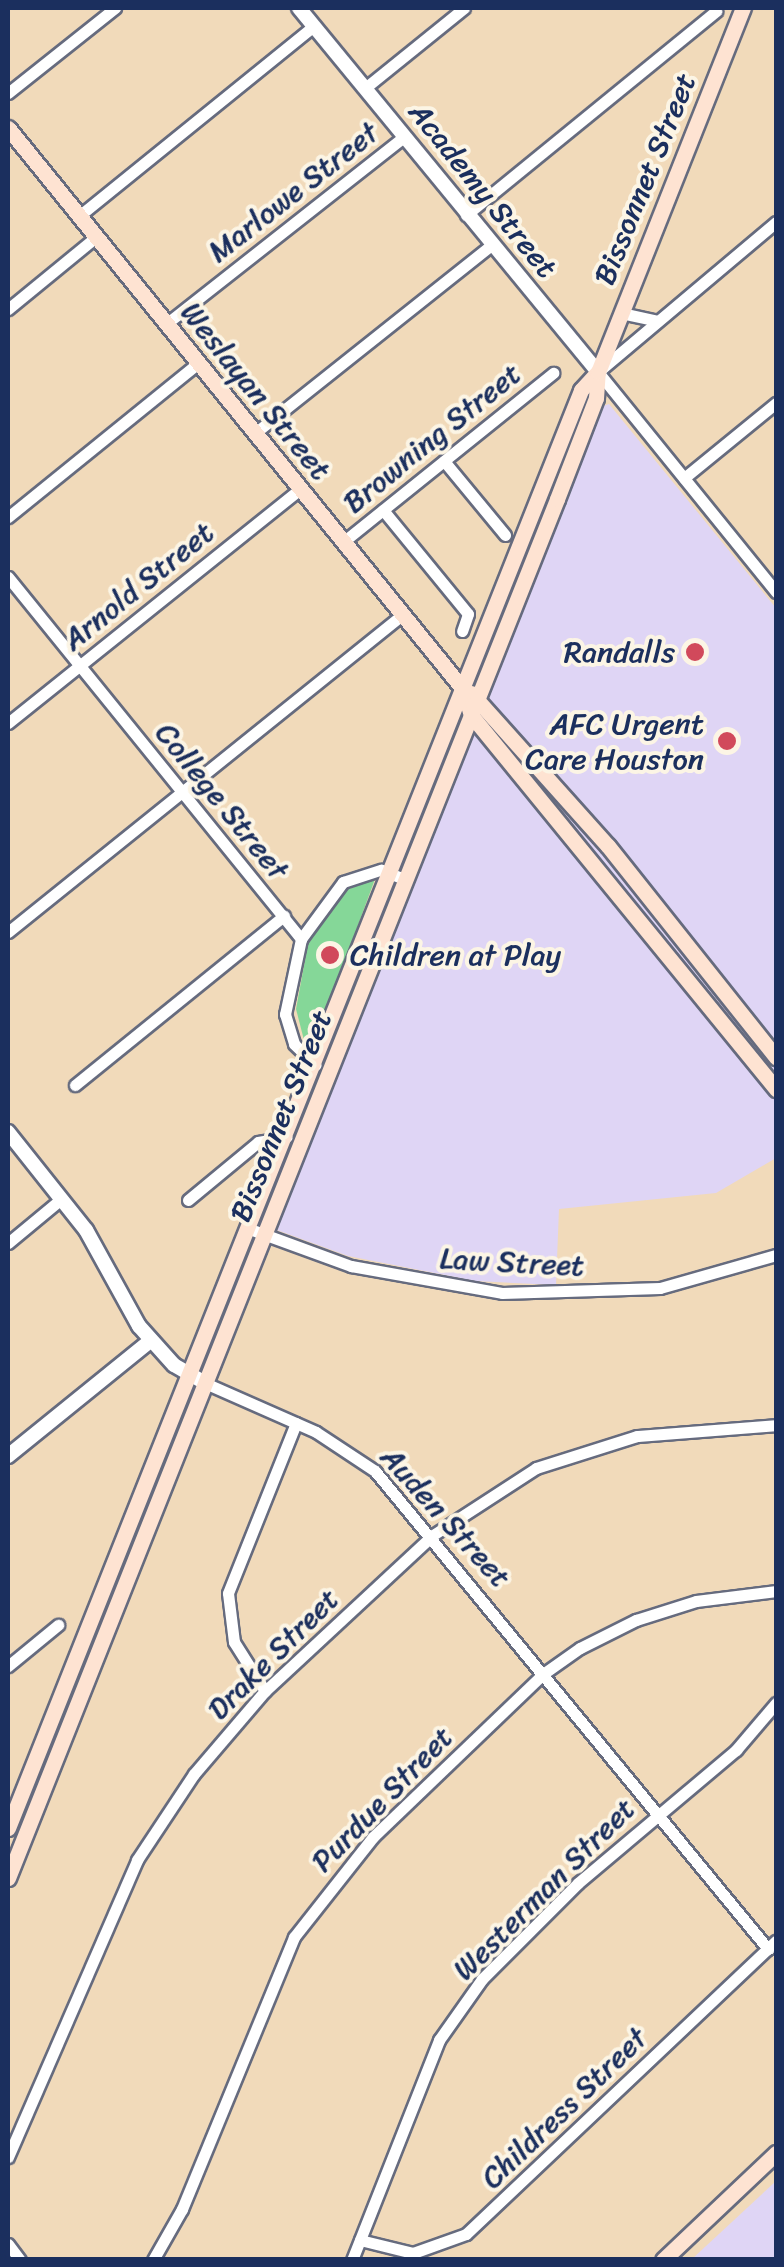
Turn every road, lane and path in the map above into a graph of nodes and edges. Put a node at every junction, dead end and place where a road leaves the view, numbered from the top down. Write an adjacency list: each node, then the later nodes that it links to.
1 (115, 8): 8 (street)
2 (300, 8): 6 (street, Academy Street)
3 (464, 8): 7 (street)
4 (743, 8): 17 (main road, Bissonnet Street)
5 (716, 10): 11 (street)
6 (314, 26): 7 (street, Academy Street); 12 (street)
7 (365, 88): 10 (street, Academy Street)
8 (8, 93)
9 (8, 129): 12 (main road, Weslayan Street)
10 (404, 137): 11 (street, Academy Street); 19 (street, Marlowe Street)
11 (466, 214): 15 (street, Academy Street)
12 (79, 216): 14 (main road, Weslayan Street)
13 (776, 222): 18 (street)
14 (96, 237): 16 (street); 19 (main road, Weslayan Street)
15 (491, 245): 21 (street, Academy Street); 24 (street)
16 (8, 309)
17 (621, 312): 18 (street); 21 (main road, Bissonnet Street)
18 (655, 320): 21 (street)
19 (166, 324): 20 (main road, Weslayan Street)
20 (198, 363): 24 (main road, Weslayan Street); 29 (street)
21 (598, 372): 26 (street, Academy Street); 37 (main road, Bissonnet Street)
22 (553, 373): 25 (street, Browning Street)
23 (776, 402): 26 (street)
24 (255, 433): 27 (main road, Weslayan Street)
25 (444, 460): 28 (street, Browning Street); 30 (street)
26 (684, 478): 33 (street, Academy Street)
27 (300, 489): 31 (main road, Weslayan Street); 36 (street, Arnold Street)
28 (383, 510): 31 (street, Browning Street); 35 (street)
29 (8, 517)
30 (504, 535)
31 (343, 542): 34 (main road, Weslayan Street)
32 (8, 577): 36 (street, College Street)
33 (775, 587)
34 (402, 615): 37 (main road, Weslayan Street); 40 (street)
35 (462, 631)
36 (79, 666): 39 (street, Arnold Street); 40 (street, College Street)
37 (470, 692): 38 (main road, Weslayan Street); 41 (main road, Weslayan Street); 43 (main road, Bissonnet Street)
38 (470, 715): 42 (main road, Weslayan Street); 44 (main road, Bissonnet Street)
39 (8, 723)
40 (181, 792): 45 (street, College Street); 46 (street)
41 (608, 846): 42 (main road); 48 (main road, Weslayan Street)
42 (590, 860): 49 (main road, Weslayan Street)
43 (388, 873): 44 (street); 47 (street); 51 (main road, Bissonnet Street)
44 (405, 879): 52 (main road, Bissonnet Street)
45 (284, 916): 47 (street, College Street); 53 (street)
46 (8, 932)
47 (301, 939): 51 (street)
48 (735, 1007): 49 (main road); 50 (main road, Weslayan Street)
49 (720, 1018): 54 (main road, Weslayan Street)
50 (776, 1057)
51 (312, 1062): 52 (street); 57 (main road, Bissonnet Street)
52 (328, 1072): 56 (main road, Bissonnet Street)
53 (75, 1086)
54 (776, 1090)
55 (8, 1132): 58 (street, Auden Street)
56 (303, 1135): 57 (street); 61 (main road, Bissonnet Street)
57 (282, 1138): 59 (street); 60 (main road, Bissonnet Street)
58 (62, 1200): 62 (street); 64 (street, Auden Street)
59 (188, 1200)
60 (247, 1228): 61 (street, Law Street); 65 (main road, Bissonnet Street)
61 (264, 1235): 63 (street, Law Street); 66 (main road, Bissonnet Street)
62 (8, 1243)
63 (776, 1255)
64 (151, 1340): 65 (street, Auden Street); 69 (street)
65 (189, 1373): 66 (street, Auden Street); 73 (main road, Bissonnet Street)
66 (205, 1383): 67 (street, Auden Street); 74 (main road, Bissonnet Street)
67 (296, 1423): 70 (street, Auden Street); 77 (street)
68 (776, 1425): 70 (street, Drake Street)
69 (8, 1456)
70 (433, 1535): 76 (street, Auden Street); 77 (street, Drake Street)
71 (776, 1591): 76 (street, Purdue Street)
72 (58, 1626): 75 (street)
73 (88, 1626): 74 (main road); 80 (main road, Bissonnet Street)
74 (106, 1633): 81 (main road, Bissonnet Street)
75 (8, 1666)
76 (543, 1674): 79 (street, Auden Street); 88 (street, Purdue Street)
77 (265, 1691): 84 (street, Drake Street)
78 (776, 1704): 79 (street, Westerman Street)
79 (654, 1815): 82 (street, Auden Street); 85 (street, Westerman Street)
80 (8, 1828)
81 (8, 1878)
82 (772, 1945): 85 (street, Childress Street)
83 (776, 2153): 90 (main road)
84 (8, 2156)
85 (360, 2240): 89 (street, Westerman Street)
86 (8, 2244): 87 (street)
87 (20, 2260)
88 (153, 2260)
89 (352, 2260)
90 (663, 2260)

